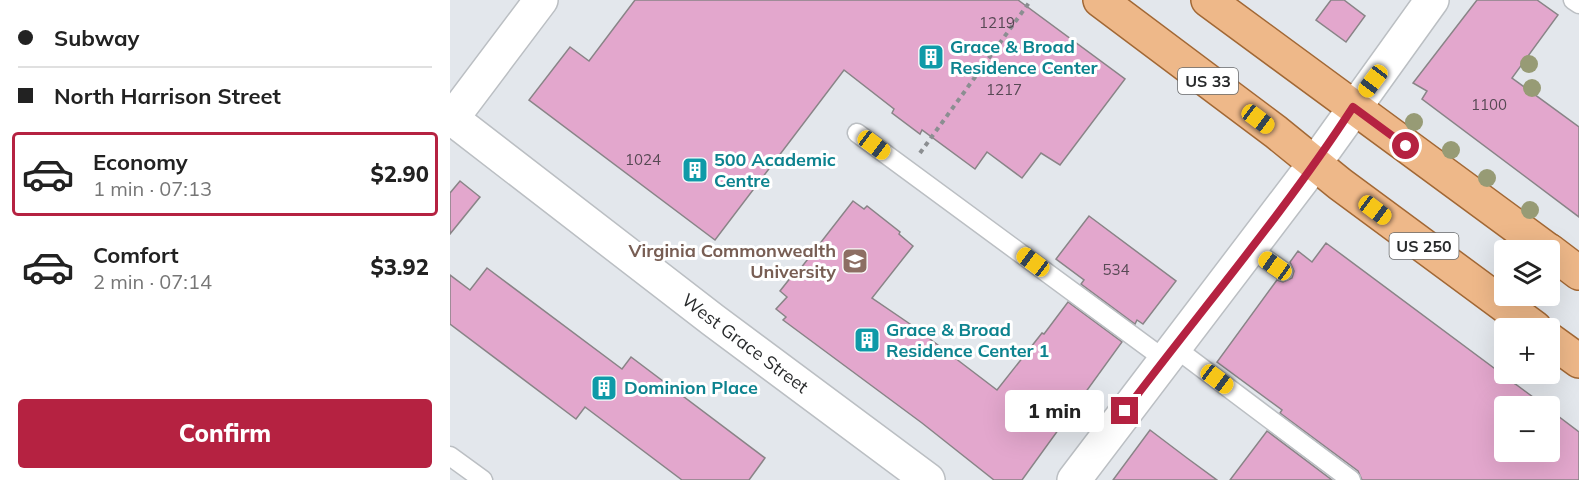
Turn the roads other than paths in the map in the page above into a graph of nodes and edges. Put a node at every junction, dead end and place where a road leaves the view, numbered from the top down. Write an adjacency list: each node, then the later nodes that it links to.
1 (541, 0): 8 (street)
2 (1100, 0): 10 (main road, US 33)
3 (1208, 0): 7 (main road)
4 (1432, 0): 7 (street)
5 (1573, 0): 6 (lane)
6 (1579, 4)
7 (1353, 107): 10 (street); 11 (main road)
8 (451, 119): 22 (street, West Grace Street)
9 (857, 133): 18 (lane)
10 (1315, 163): 12 (street); 16 (main road, US 250)
11 (1534, 240)
12 (1250, 248): 14 (lane); 18 (street)
13 (1560, 259): 15 (main road)
14 (1283, 271)
15 (1578, 273)
16 (1521, 318)
17 (1560, 347): 19 (main road)
18 (1169, 353): 23 (street); 24 (lane)
19 (1579, 361)
20 (450, 456): 21 (lane)
21 (483, 480)
22 (928, 480)
23 (1074, 480)
24 (1351, 480)

